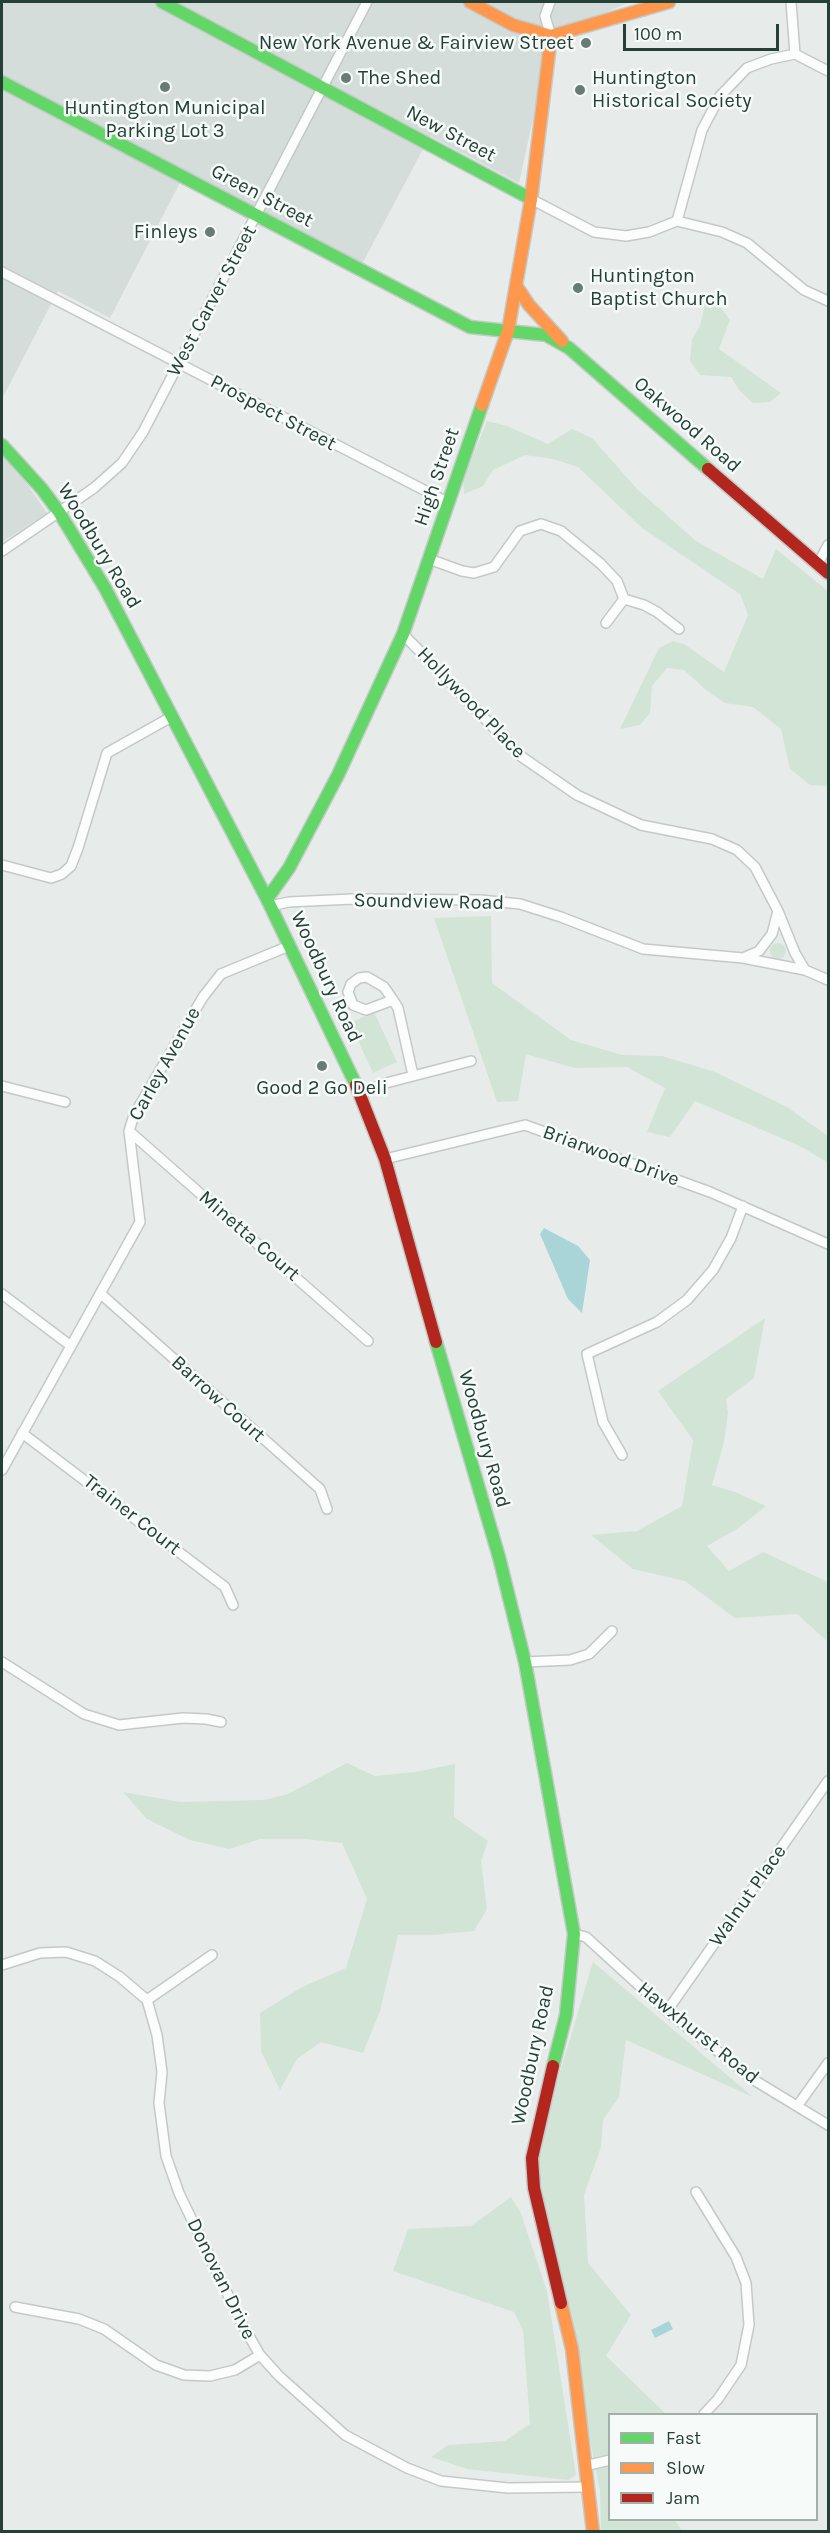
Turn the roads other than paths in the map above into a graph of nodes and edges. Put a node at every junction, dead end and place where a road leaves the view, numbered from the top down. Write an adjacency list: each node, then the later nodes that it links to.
1 (162, 2): 11 (main road, New Street)
2 (367, 2): 11 (street, West Carver Street)
3 (470, 2): 7 (main road)
4 (550, 2): 7 (street)
5 (669, 2): 7 (main road)
6 (792, 2): 8 (street)
7 (551, 36): 12 (main road, High Street)
8 (795, 54): 9 (street); 14 (street)
9 (828, 71)
10 (2, 82): 13 (main road, Green Street)
11 (322, 87): 12 (main road, New Street); 13 (street, West Carver Street)
12 (531, 199): 14 (street); 16 (main road, High Street)
13 (257, 216): 18 (main road, Green Street); 20 (street, West Carver Street)
14 (677, 221): 17 (street)
15 (2, 272): 20 (street, Prospect Street)
16 (517, 287): 18 (main road, High Street); 19 (main road)
17 (828, 301)
18 (508, 331): 19 (main road, Oakwood Road); 22 (main road, High Street)
19 (569, 348): 27 (main road, Oakwood Road)
20 (180, 364): 22 (street, Prospect Street); 23 (street, West Carver Street)
21 (2, 445): 23 (main road, Woodbury Road)
22 (448, 503): 26 (main road, High Street)
23 (59, 512): 25 (street, West Carver Street); 33 (main road, Woodbury Road)
24 (828, 545): 27 (street)
25 (2, 551)
26 (429, 560): 29 (street); 32 (main road, High Street)
27 (818, 564): 28 (main road, Oakwood Road)
28 (828, 573)
29 (624, 599): 30 (street); 31 (street)
30 (606, 623)
31 (679, 629)
32 (403, 634): 35 (main road, High Street); 36 (street, Hollywood Place)
33 (173, 717): 34 (street); 35 (main road, Woodbury Road)
34 (2, 865)
35 (268, 902): 37 (main road, Woodbury Road); 38 (street, Soundview Road)
36 (778, 911): 38 (street); 39 (street, Hollywood Place)
37 (289, 946): 45 (main road, Woodbury Road); 47 (street, Carley Avenue)
38 (743, 958): 39 (street, Soundview Road)
39 (806, 970): 40 (street, Soundview Road)
40 (828, 980)
41 (393, 1000): 41 (street); 43 (street)
42 (471, 1061): 43 (street)
43 (413, 1075): 45 (street)
44 (2, 1086): 46 (street)
45 (360, 1094): 48 (main road, Woodbury Road)
46 (65, 1102)
47 (129, 1131): 52 (street, Carley Avenue); 53 (street, Minetta Court)
48 (385, 1159): 49 (street, Briarwood Drive); 62 (main road, Woodbury Road)
49 (743, 1206): 50 (street, Briarwood Drive); 56 (street)
50 (828, 1244)
51 (2, 1294): 54 (street)
52 (101, 1294): 54 (street, Carley Avenue); 58 (street, Barrow Court)
53 (368, 1341)
54 (70, 1346): 55 (street, Carley Avenue)
55 (21, 1433): 57 (street, Carley Avenue); 59 (street, Trainer Court)
56 (622, 1455)
57 (2, 1470)
58 (327, 1509)
59 (233, 1605)
60 (612, 1631): 62 (street)
61 (2, 1662): 63 (street)
62 (525, 1662): 65 (main road, Woodbury Road)
63 (221, 1722)
64 (828, 1781): 69 (street, Walnut Place)
65 (574, 1935): 69 (street, Hawxhurst Road); 78 (main road, Woodbury Road)
66 (213, 1955): 68 (street)
67 (2, 1965): 68 (street)
68 (147, 2000): 75 (street, Donovan Drive)
69 (667, 2011): 71 (street, Hawxhurst Road)
70 (828, 2063): 71 (street)
71 (798, 2106): 72 (street, Hawxhurst Road)
72 (828, 2125)
73 (696, 2192): 76 (street)
74 (15, 2307): 75 (street)
75 (260, 2355): 79 (street, Donovan Drive)
76 (706, 2413)
77 (608, 2460): 78 (street)
78 (585, 2466): 79 (main road, Woodbury Road)
79 (587, 2487): 80 (main road, Woodbury Road)
80 (593, 2532)

